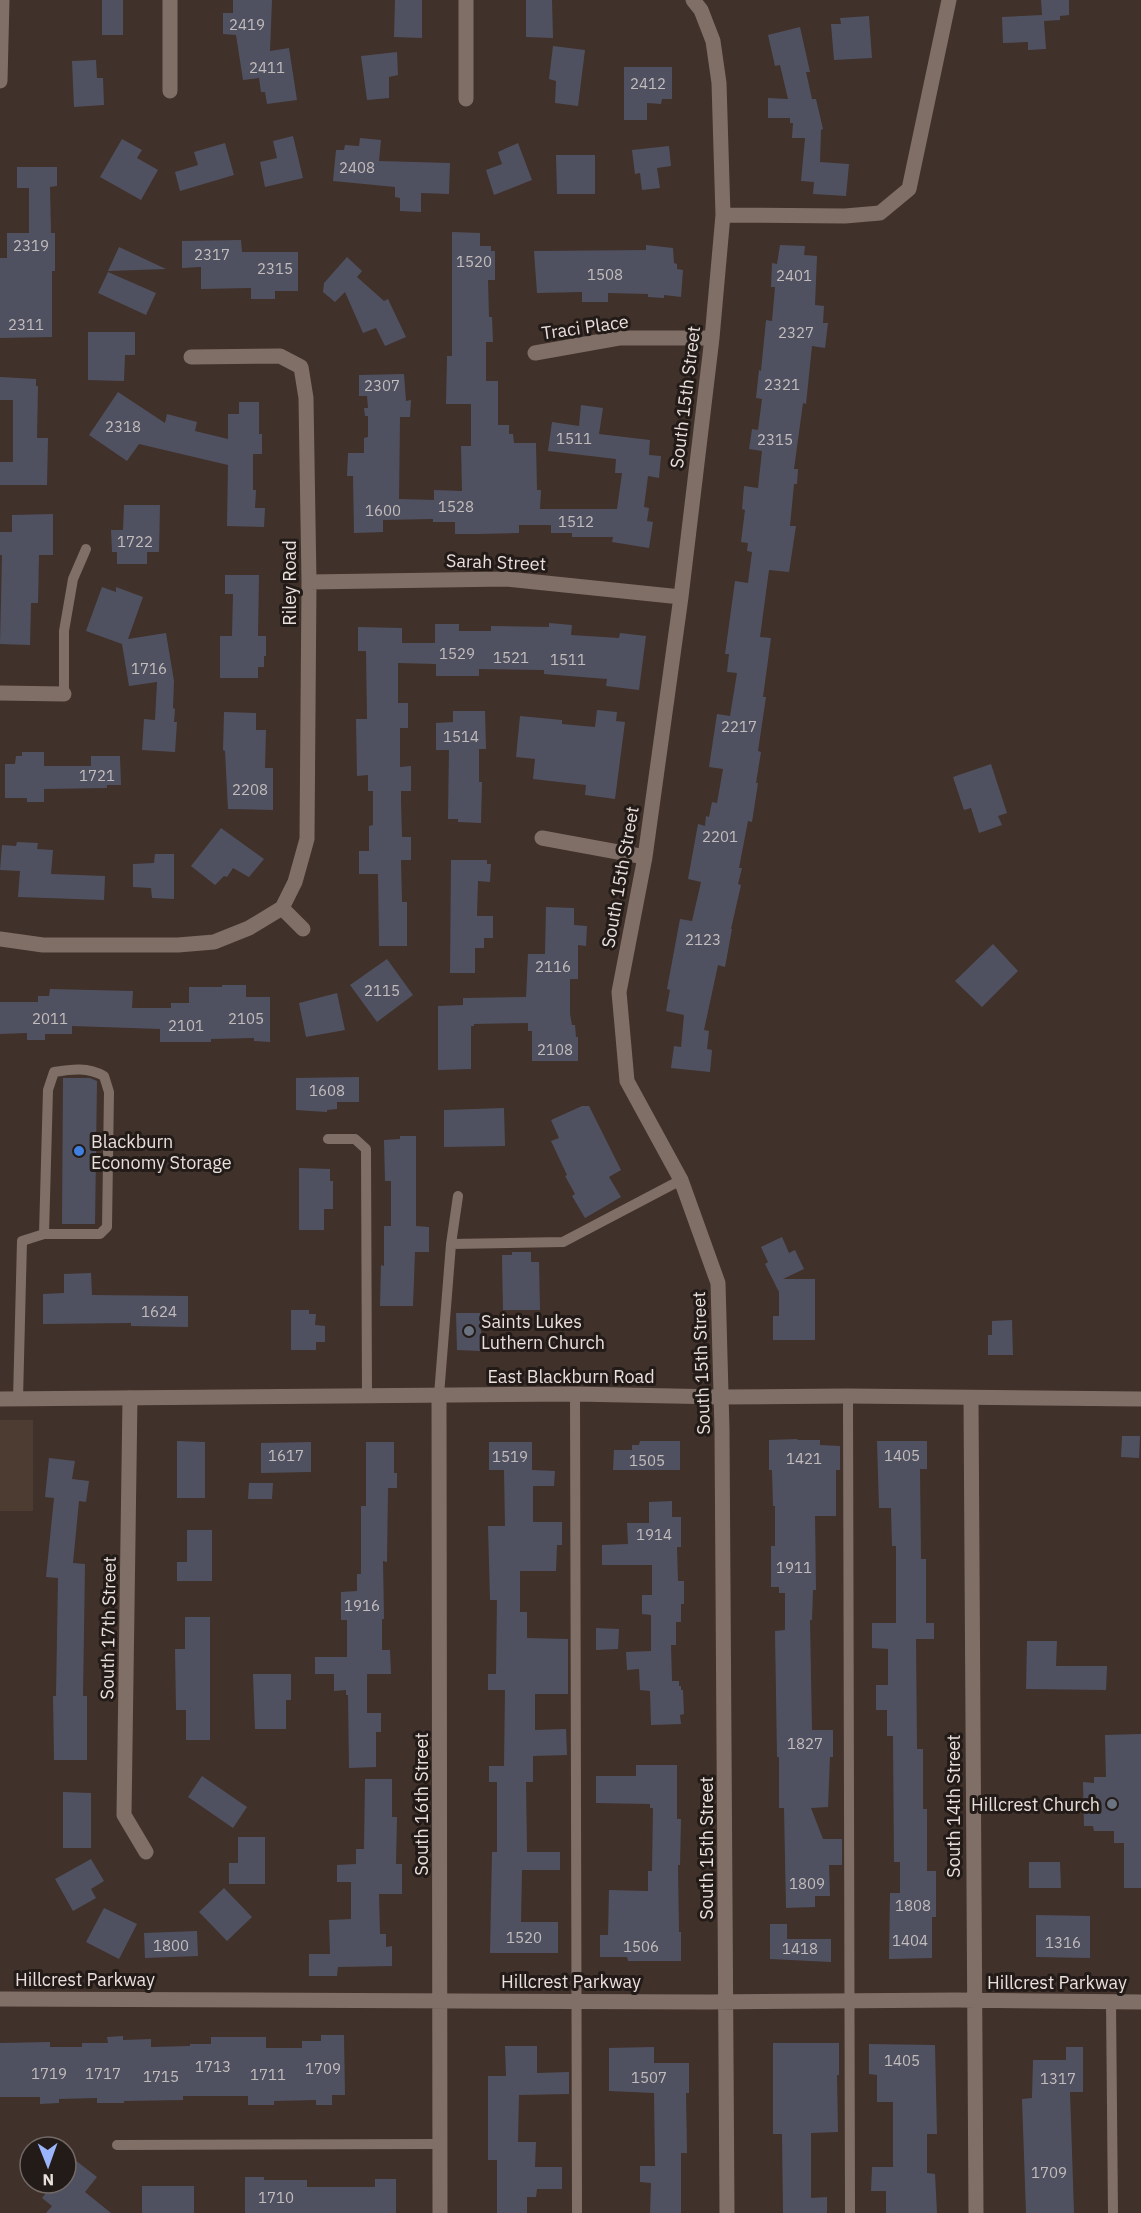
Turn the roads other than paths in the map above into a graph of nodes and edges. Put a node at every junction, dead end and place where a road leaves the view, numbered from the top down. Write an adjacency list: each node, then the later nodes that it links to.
1 (2, 0): 6 (street)
2 (170, 0): 7 (street)
3 (466, 0): 8 (street)
4 (949, 0): 9 (street)
5 (699, 3): 9 (street, South 15th Street)
6 (0, 81)
7 (170, 91)
8 (466, 99)
9 (723, 215): 10 (street, South 15th Street)
10 (712, 338): 11 (street, Traci Place); 15 (street, South 15th Street)
11 (535, 353)
12 (191, 357): 14 (street, Riley Road)
13 (86, 549): 17 (lane)
14 (309, 582): 15 (street, Sarah Street); 20 (street, Riley Road)
15 (681, 597): 19 (street, South 15th Street)
16 (0, 693): 17 (street)
17 (64, 694)
18 (542, 838): 19 (street)
19 (645, 857): 24 (street, South 15th Street)
20 (282, 908): 21 (street); 22 (street)
21 (303, 929)
22 (0, 939)
23 (328, 1139): 30 (lane)
24 (681, 1180): 27 (lane); 32 (street, South 15th Street)
25 (458, 1196): 27 (lane)
26 (44, 1234): 26 (lane); 36 (lane)
27 (451, 1244): 29 (lane)
28 (575, 1394): 29 (street, East Blackburn Road); 32 (street, East Blackburn Road); 42 (lane)
29 (439, 1395): 30 (street, East Blackburn Road); 40 (street, South 16th Street)
30 (367, 1396): 33 (street, East Blackburn Road)
31 (848, 1396): 32 (street, East Blackburn Road); 34 (street, East Blackburn Road); 41 (lane)
32 (721, 1397): 44 (street, South 15th Street)
33 (130, 1398): 36 (street, East Blackburn Road); 38 (street, South 17th Street)
34 (971, 1398): 37 (street, East Blackburn Road); 43 (street, South 14th Street)
35 (0, 1399): 36 (street, East Blackburn Road)
36 (18, 1399)
37 (1141, 1399)
38 (146, 1852)
39 (0, 1999): 40 (street, Hillcrest Parkway)
40 (441, 2000): 42 (street, Hillcrest Parkway); 47 (street, South 16th Street)
41 (850, 2000): 43 (street, Hillcrest Parkway); 44 (street, Hillcrest Parkway); 52 (lane)
42 (577, 2001): 44 (street, Hillcrest Parkway); 50 (lane)
43 (974, 2001): 45 (street, Hillcrest Parkway); 53 (street, South 14th Street)
44 (726, 2002): 51 (street, South 15th Street)
45 (1112, 2002): 46 (street, Hillcrest Parkway); 54 (lane)
46 (1141, 2002)
47 (440, 2144): 48 (lane); 49 (street, South 16th Street)
48 (117, 2145)
49 (440, 2213)
50 (577, 2213)
51 (727, 2213)
52 (850, 2213)
53 (976, 2213)
54 (1113, 2213)

